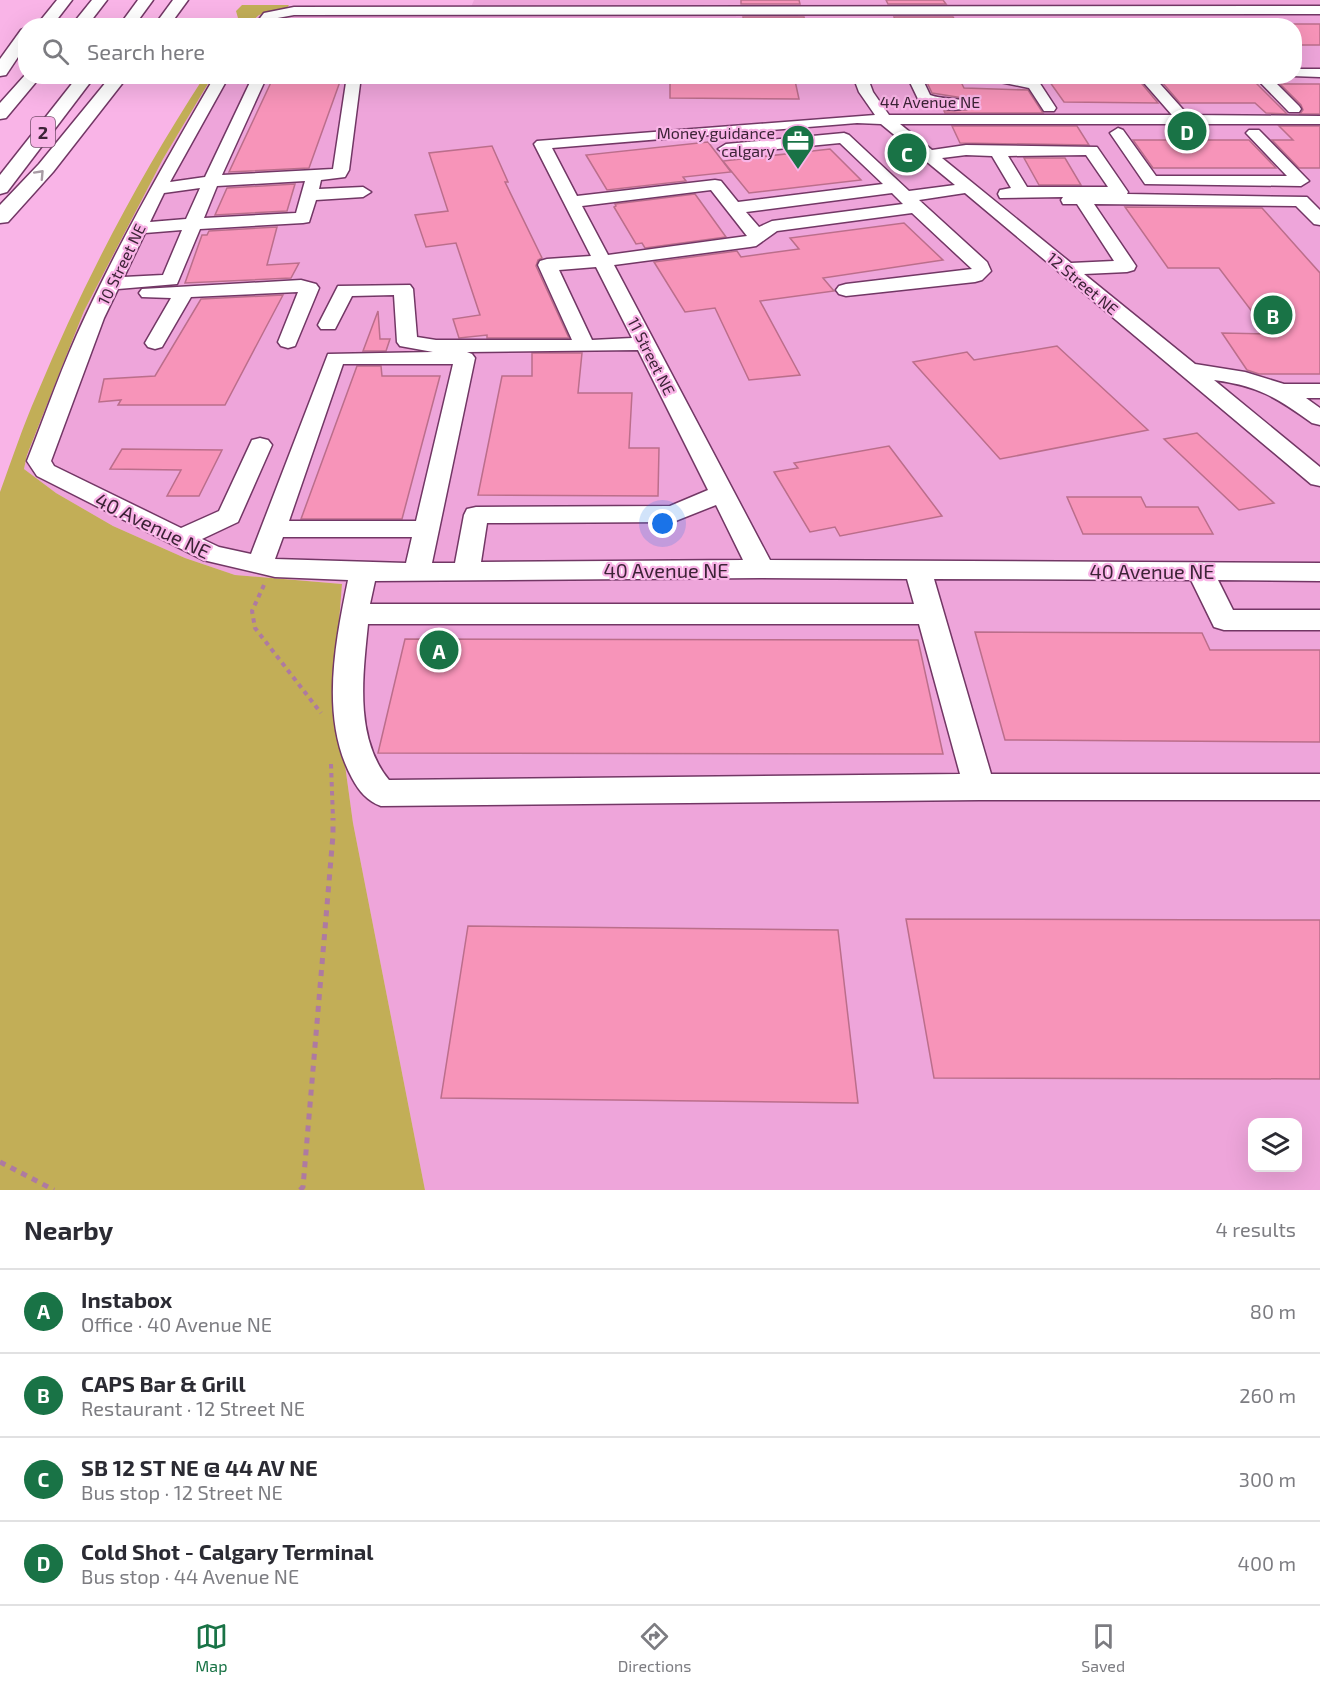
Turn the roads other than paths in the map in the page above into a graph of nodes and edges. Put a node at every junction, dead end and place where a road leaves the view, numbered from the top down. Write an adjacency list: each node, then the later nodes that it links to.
1 (49, 0): 26 (highway)
2 (65, 0): 27 (highway)
3 (100, 0): 28 (highway)
4 (146, 0): 29 (highway)
5 (964, 0): 25 (street)
6 (1110, 0): 19 (street)
7 (1142, 0): 20 (street)
8 (1246, 0): 21 (street)
9 (620, 1): 12 (street)
10 (179, 2): 30 (highway)
11 (751, 2): 17 (street)
12 (458, 4): 24 (street); 34 (street)
13 (939, 4): 16 (street)
14 (686, 5): 17 (street); 35 (street)
15 (833, 5): 16 (street); 17 (street)
16 (879, 5): 25 (street)
17 (773, 7)
18 (1009, 10): 19 (street); 25 (street); 36 (street)
19 (1120, 10): 20 (street)
20 (1153, 10): 21 (street)
21 (1268, 10): 22 (street)
22 (1320, 10)
23 (316, 11): 24 (street); 31 (street); 32 (street)
24 (381, 11): 33 (street)
25 (976, 11)
26 (37, 18)
27 (50, 18)
28 (85, 18)
29 (132, 18)
30 (167, 18)
31 (266, 18)
32 (298, 18)
33 (378, 18)
34 (473, 18)
35 (489, 18)
36 (1014, 18)
37 (18, 45): 39 (highway)
38 (18, 54): 39 (highway)
39 (0, 72)
40 (1302, 73): 41 (street)
41 (1320, 74)
42 (26, 84): 56 (highway, 2)
43 (81, 84): 73 (highway, 2)
44 (114, 84): 82 (highway, one-way to 44)
45 (217, 84): 72 (street, 10 Street NE)
46 (256, 84): 71 (street)
47 (353, 84): 70 (street)
48 (864, 84): 59 (street, 12 Street NE)
49 (918, 84): 53 (street)
50 (1029, 84): 55 (street)
51 (1152, 84): 57 (street)
52 (1270, 84): 58 (street)
53 (981, 104)
54 (1024, 104): 55 (street)
55 (1050, 110): 57 (street); 59 (street, 44 Avenue NE); 60 (street, 44 Avenue NE)
56 (0, 114)
57 (1179, 114): 58 (street); 61 (street, 44 Avenue NE); 62 (street, 44 Avenue NE)
58 (1305, 114): 62 (street)
59 (885, 119): 65 (street, 44 Avenue NE); 69 (street, 12 Street NE)
60 (1078, 120): 61 (street, 44 Avenue NE); 67 (street)
61 (1108, 120): 63 (street)
62 (1259, 127): 63 (street); 63 (street); 64 (street)
63 (1118, 134)
64 (1279, 136)
65 (542, 144): 80 (street, 11 Street NE)
66 (726, 149): 75 (street)
67 (1091, 150): 68 (street); 74 (street)
68 (997, 151): 69 (street); 74 (street)
69 (929, 155): 76 (street, 12 Street NE)
70 (314, 176): 71 (street); 79 (street)
71 (203, 181): 72 (street); 84 (street)
72 (161, 183): 85 (street, 10 Street NE)
73 (0, 188)
74 (1022, 192): 76 (street)
75 (905, 197): 76 (street); 81 (street); 86 (street); 90 (street)
76 (979, 197): 77 (street); 88 (street, 12 Street NE)
77 (1082, 199): 83 (street); 88 (street)
78 (360, 200): 79 (street)
79 (307, 202): 84 (street)
80 (572, 202): 81 (street); 87 (street, 11 Street NE)
81 (733, 208): 86 (street)
82 (0, 217)
83 (1320, 220)
84 (193, 224): 85 (street); 89 (street)
85 (139, 228): 89 (street, 10 Street NE)
86 (756, 237): 87 (street)
87 (603, 261): 95 (street); 96 (street, 11 Street NE)
88 (1066, 269): 98 (street, 12 Street NE)
89 (108, 289): 91 (street); 104 (street, 10 Street NE)
90 (846, 290)
91 (185, 291): 93 (street); 94 (street)
92 (328, 325): 95 (street)
93 (288, 342)
94 (155, 343)
95 (585, 346): 96 (street)
96 (650, 353): 97 (street); 106 (street, 11 Street NE)
97 (511, 363)
98 (1188, 370): 99 (street); 101 (street, 12 Street NE)
99 (1282, 391): 100 (street); 101 (street); 102 (street)
100 (1320, 391)
101 (1229, 404): 105 (street, 12 Street NE)
102 (1320, 418)
103 (260, 445): 109 (street)
104 (39, 461): 109 (street, 40 Avenue NE)
105 (1320, 479)
106 (722, 493): 111 (street, 11 Street NE); 113 (street)
107 (273, 529): 108 (street); 108 (street); 110 (street)
108 (427, 529): 116 (street)
109 (180, 539): 110 (street, 40 Avenue NE)
110 (268, 566): 115 (street, 40 Avenue NE)
111 (761, 569): 112 (street, 40 Avenue NE); 113 (street, 40 Avenue NE)
112 (918, 570): 114 (street, 40 Avenue NE); 119 (street)
113 (466, 571): 116 (street, 40 Avenue NE)
114 (1200, 571): 117 (street, 40 Avenue NE); 120 (street)
115 (363, 572): 116 (street, 40 Avenue NE); 118 (street)
116 (417, 572)
117 (1320, 572)
118 (355, 614): 119 (street); 121 (street)
119 (932, 614): 121 (street)
120 (1320, 620)
121 (979, 787): 122 (street)
122 (1320, 787)

